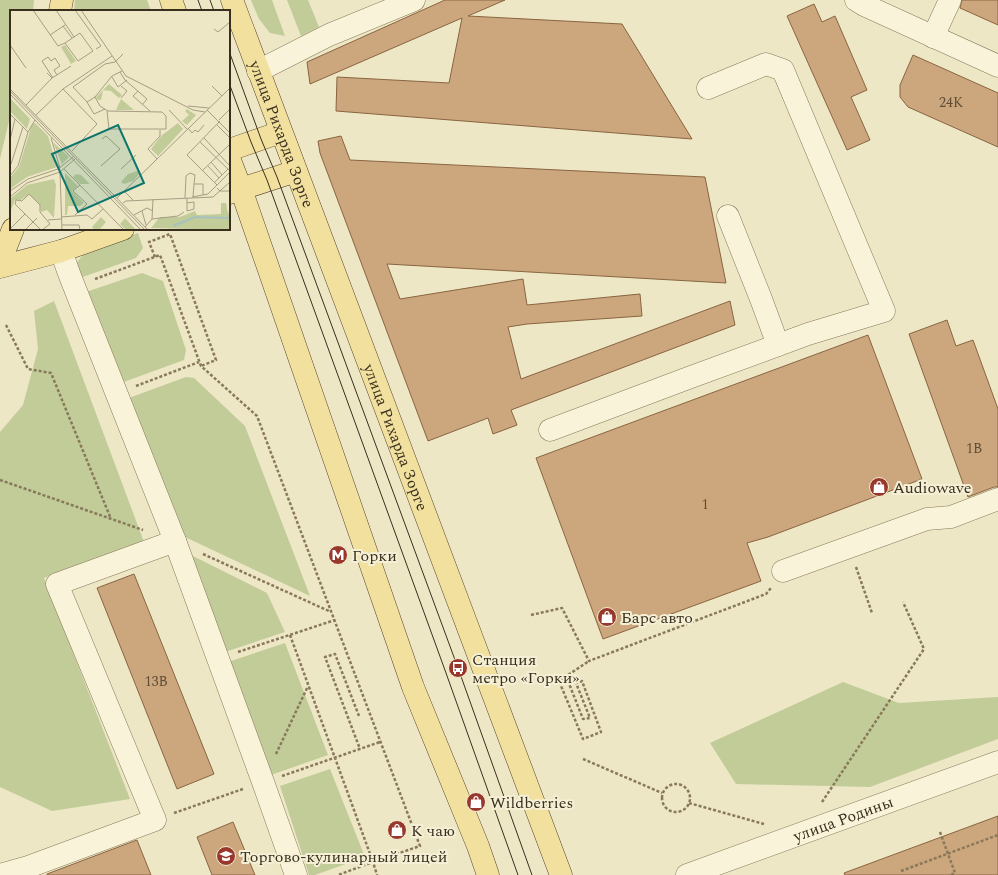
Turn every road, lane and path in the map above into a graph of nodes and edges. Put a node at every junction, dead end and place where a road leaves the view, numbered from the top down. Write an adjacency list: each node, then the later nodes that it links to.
1 (62, 0): 7 (main road)
2 (171, 0): 8 (main road)
3 (232, 0): 11 (main road, улица Рихарда Зорге)
4 (414, 0): 11 (street)
5 (856, 0): 9 (street)
6 (950, 0): 9 (street)
7 (60, 10)
8 (175, 10)
9 (933, 37): 10 (street)
10 (998, 66)
11 (258, 71): 13 (main road, улица Рихарда Зорге)
12 (708, 88): 29 (street)
13 (281, 132): 14 (main road); 16 (main road, улица Рихарда Зорге)
14 (230, 150)
15 (230, 164): 17 (main road)
16 (296, 171): 17 (main road); 68 (main road, улица Рихарда Зорге)
17 (235, 191): 67 (main road)
18 (728, 216): 29 (street)
19 (10, 219): 20 (main road)
20 (0, 222)
21 (13, 230): 25 (main road)
22 (121, 230): 23 (main road)
23 (61, 251): 26 (main road); 27 (street)
24 (154, 257): 27 (path); 30 (path); 31 (path)
25 (0, 262)
26 (0, 266)
27 (74, 287): 32 (street)
28 (6, 325): 35 (path)
29 (778, 345): 33 (street)
30 (199, 362): 31 (path); 32 (path)
31 (200, 366): 42 (path)
32 (116, 393): 36 (street)
33 (550, 430)
34 (998, 499): 37 (street)
35 (112, 519)
36 (175, 541): 44 (street); 63 (street)
37 (849, 547): 38 (street); 40 (path)
38 (783, 571): 45 (path)
39 (903, 602): 54 (path)
40 (872, 613)
41 (531, 615): 45 (path)
42 (334, 620): 43 (path); 60 (path)
43 (290, 635): 44 (path); 47 (path)
44 (218, 659): 52 (street)
45 (589, 661): 46 (path)
46 (566, 676): 46 (path)
47 (308, 686): 52 (path); 60 (path)
48 (359, 716): 49 (path)
49 (360, 749)
50 (583, 759): 53 (path)
51 (998, 762): 62 (street, улица Родины)
52 (263, 782): 64 (street)
53 (662, 793): 55 (path); 55 (path)
54 (822, 802)
55 (689, 803): 56 (path)
56 (764, 824)
57 (940, 832): 59 (path)
58 (998, 835): 59 (path)
59 (947, 854): 61 (path); 69 (path)
60 (373, 862): 65 (path); 66 (path)
61 (901, 871)
62 (694, 874)
63 (0, 875)
64 (296, 875)
65 (338, 875)
66 (377, 875)
67 (488, 875)
68 (561, 875)
69 (950, 875)

